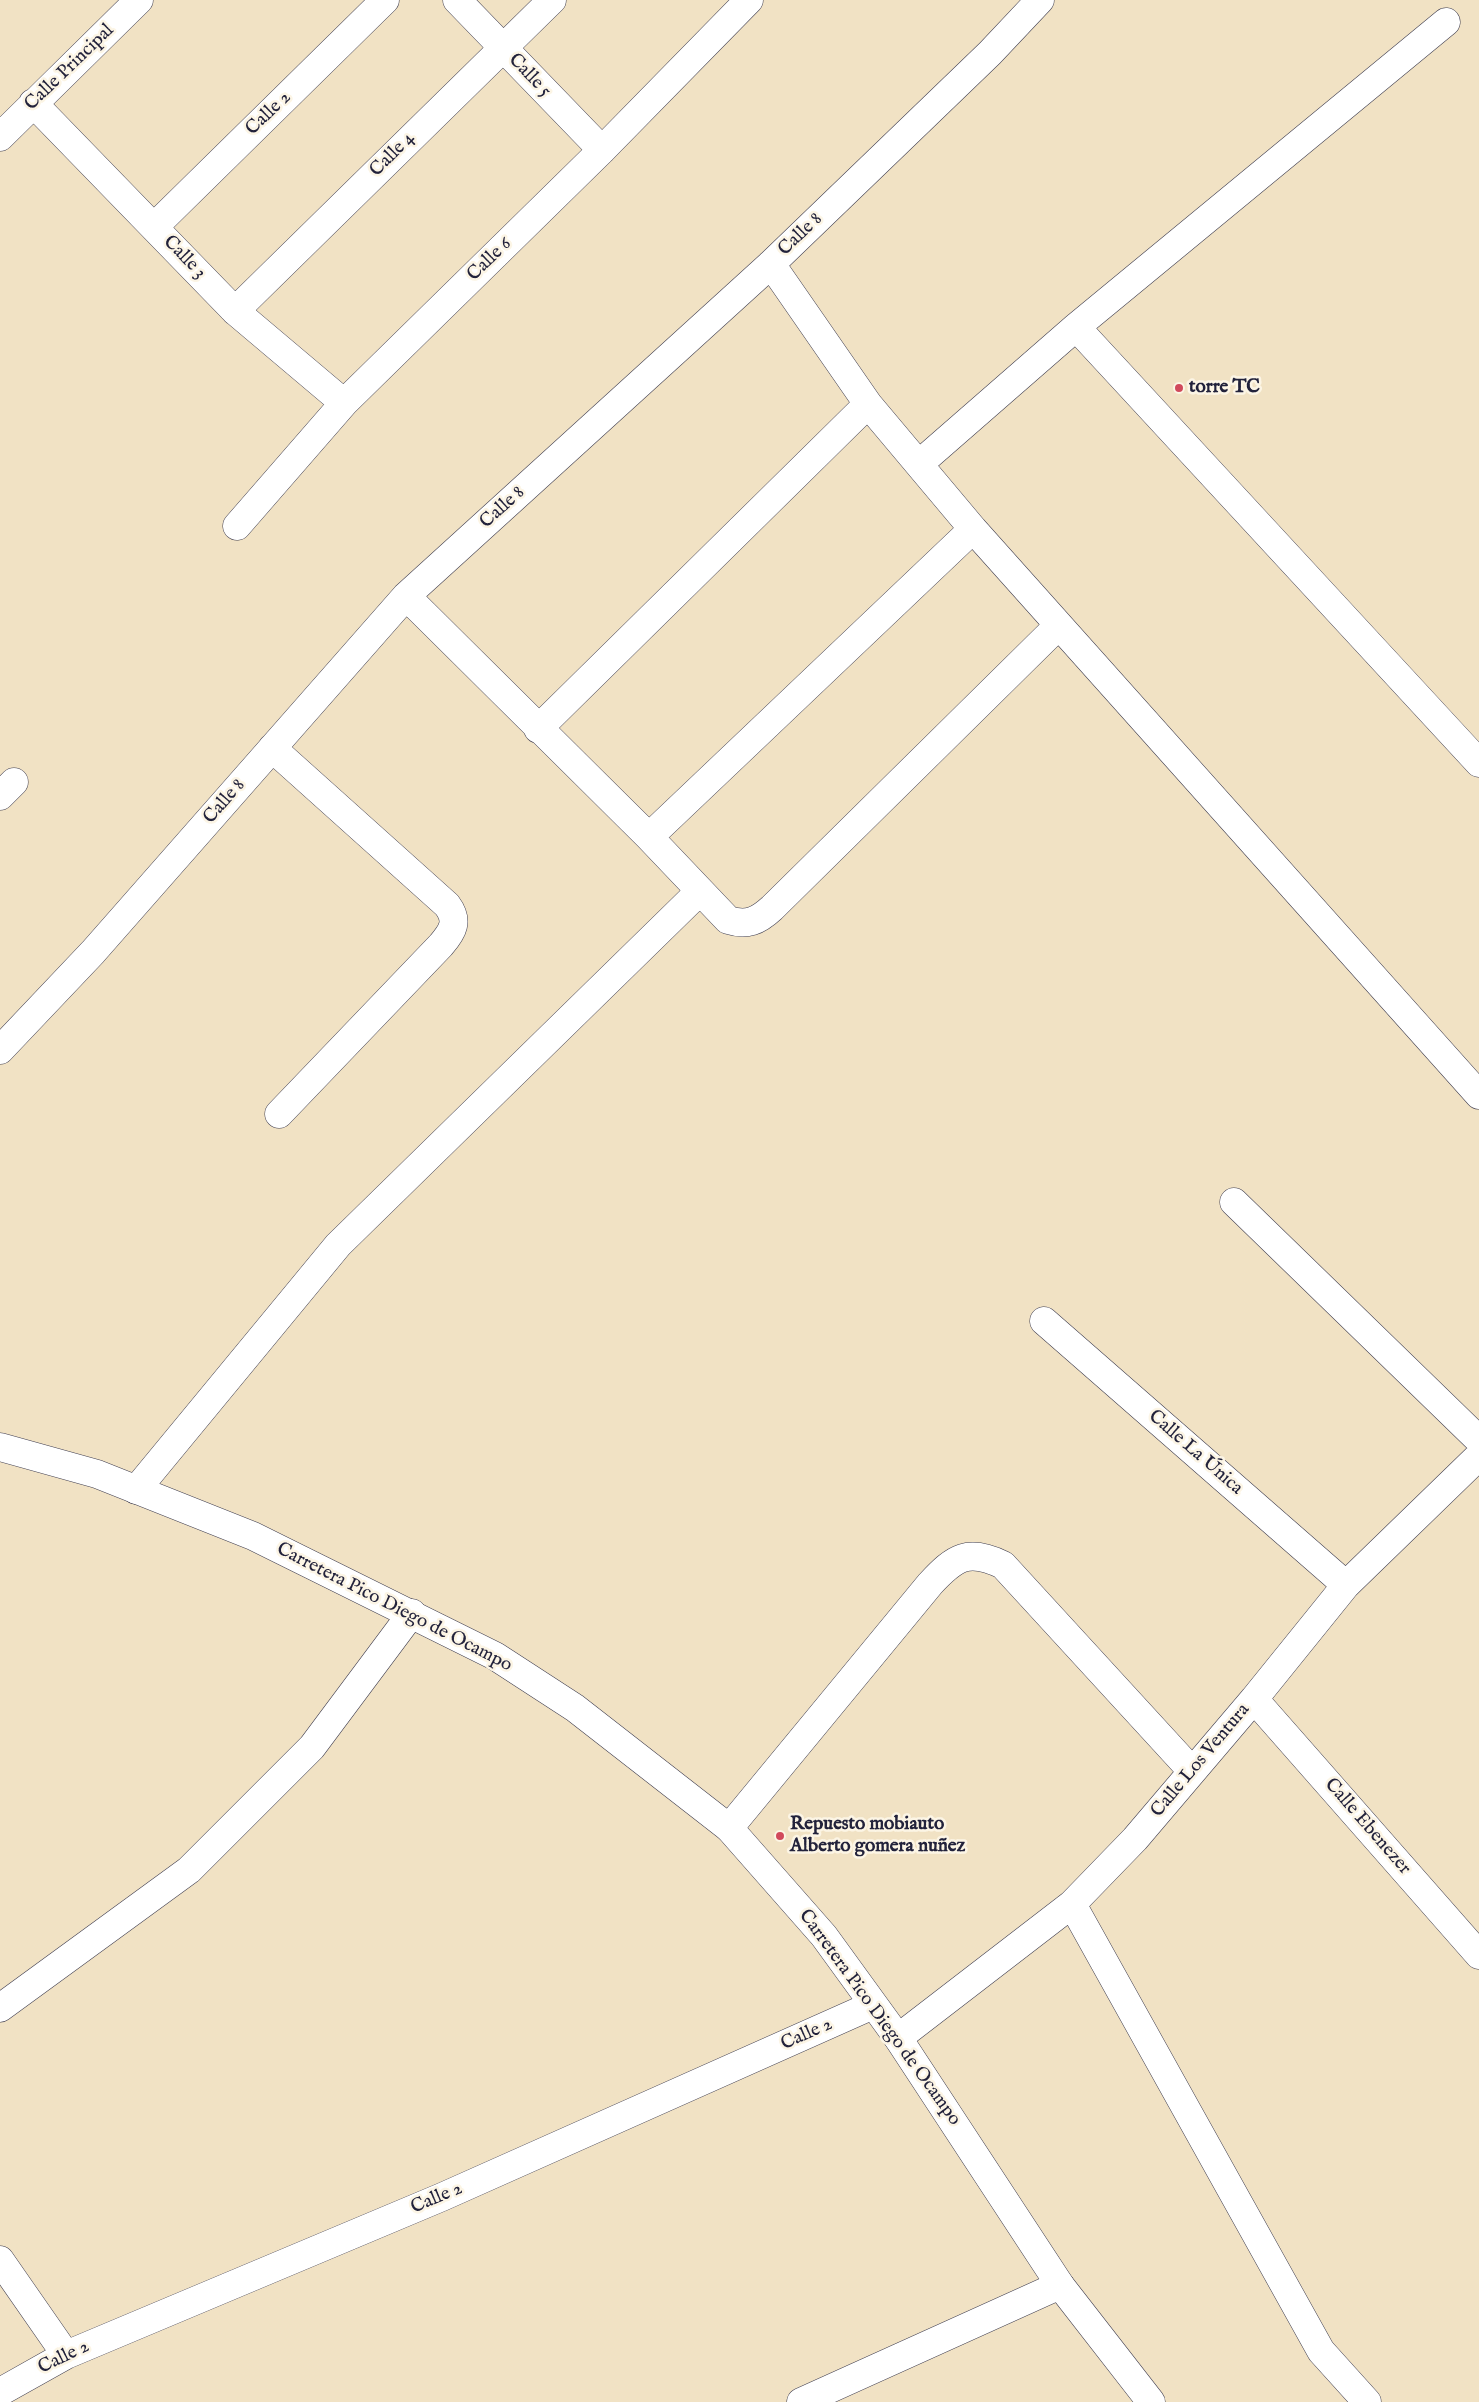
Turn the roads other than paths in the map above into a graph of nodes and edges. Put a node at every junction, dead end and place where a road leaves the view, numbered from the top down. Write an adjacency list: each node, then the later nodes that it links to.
1 (139, 0): 9 (street, Calle Principal)
2 (385, 0): 12 (street, Calle 2)
3 (457, 0): 8 (street, Calle 5)
4 (552, 0): 8 (street, Calle 4)
5 (749, 0): 11 (street, Calle 6)
6 (1040, 0): 13 (street, Calle 8)
7 (1446, 22): 15 (street)
8 (502, 48): 11 (street, Calle 5); 14 (street, Calle 4)
9 (33, 103): 10 (street, Calle Principal); 12 (street, Calle 3)
10 (0, 137)
11 (602, 150): 16 (street, Calle 6)
12 (154, 227): 14 (street, Calle 3)
13 (771, 264): 17 (street); 21 (street, Calle 8)
14 (235, 311): 16 (street, Calle 3)
15 (1076, 327): 18 (street); 25 (street)
16 (344, 403): 19 (street, Calle 6)
17 (868, 404): 18 (street); 23 (street)
18 (919, 464): 20 (street)
19 (237, 526)
20 (974, 529): 22 (street); 26 (street)
21 (406, 596): 23 (street); 24 (street, Calle 8)
22 (1058, 626): 27 (street); 29 (street)
23 (538, 728): 26 (street)
24 (272, 748): 28 (street, Calle 8); 30 (street)
25 (1479, 763)
26 (649, 837): 27 (street)
27 (700, 891): 36 (street)
28 (0, 1050)
29 (1479, 1095)
30 (279, 1114)
31 (1234, 1202): 33 (street)
32 (1044, 1321): 37 (street, Calle La Única)
33 (1479, 1440)
34 (0, 1447): 36 (street, Carretera Pico Diego de Ocampo)
35 (1479, 1456): 37 (street, Calle Los Ventura)
36 (136, 1490): 38 (street, Carretera Pico Diego de Ocampo)
37 (1346, 1586): 39 (street, Calle Los Ventura)
38 (412, 1613): 41 (street, Carretera Pico Diego de Ocampo); 45 (street)
39 (1254, 1698): 40 (street, Calle Los Ventura); 43 (street, Calle Ebenezer)
40 (1192, 1771): 41 (street); 42 (street, Calle Los Ventura)
41 (729, 1828): 44 (street, Carretera Pico Diego de Ocampo)
42 (1072, 1904): 46 (street, Calle Los Ventura); 53 (street)
43 (1479, 1955)
44 (873, 2005): 46 (street, Carretera Pico Diego de Ocampo); 49 (street, Calle 2)
45 (0, 2008)
46 (898, 2038): 48 (street, Carretera Pico Diego de Ocampo)
47 (0, 2260): 49 (street)
48 (1060, 2285): 51 (street); 52 (street, Carretera Pico Diego de Ocampo)
49 (66, 2355): 50 (street, Calle 2)
50 (0, 2392)
51 (801, 2402)
52 (1151, 2402)
53 (1367, 2402)

